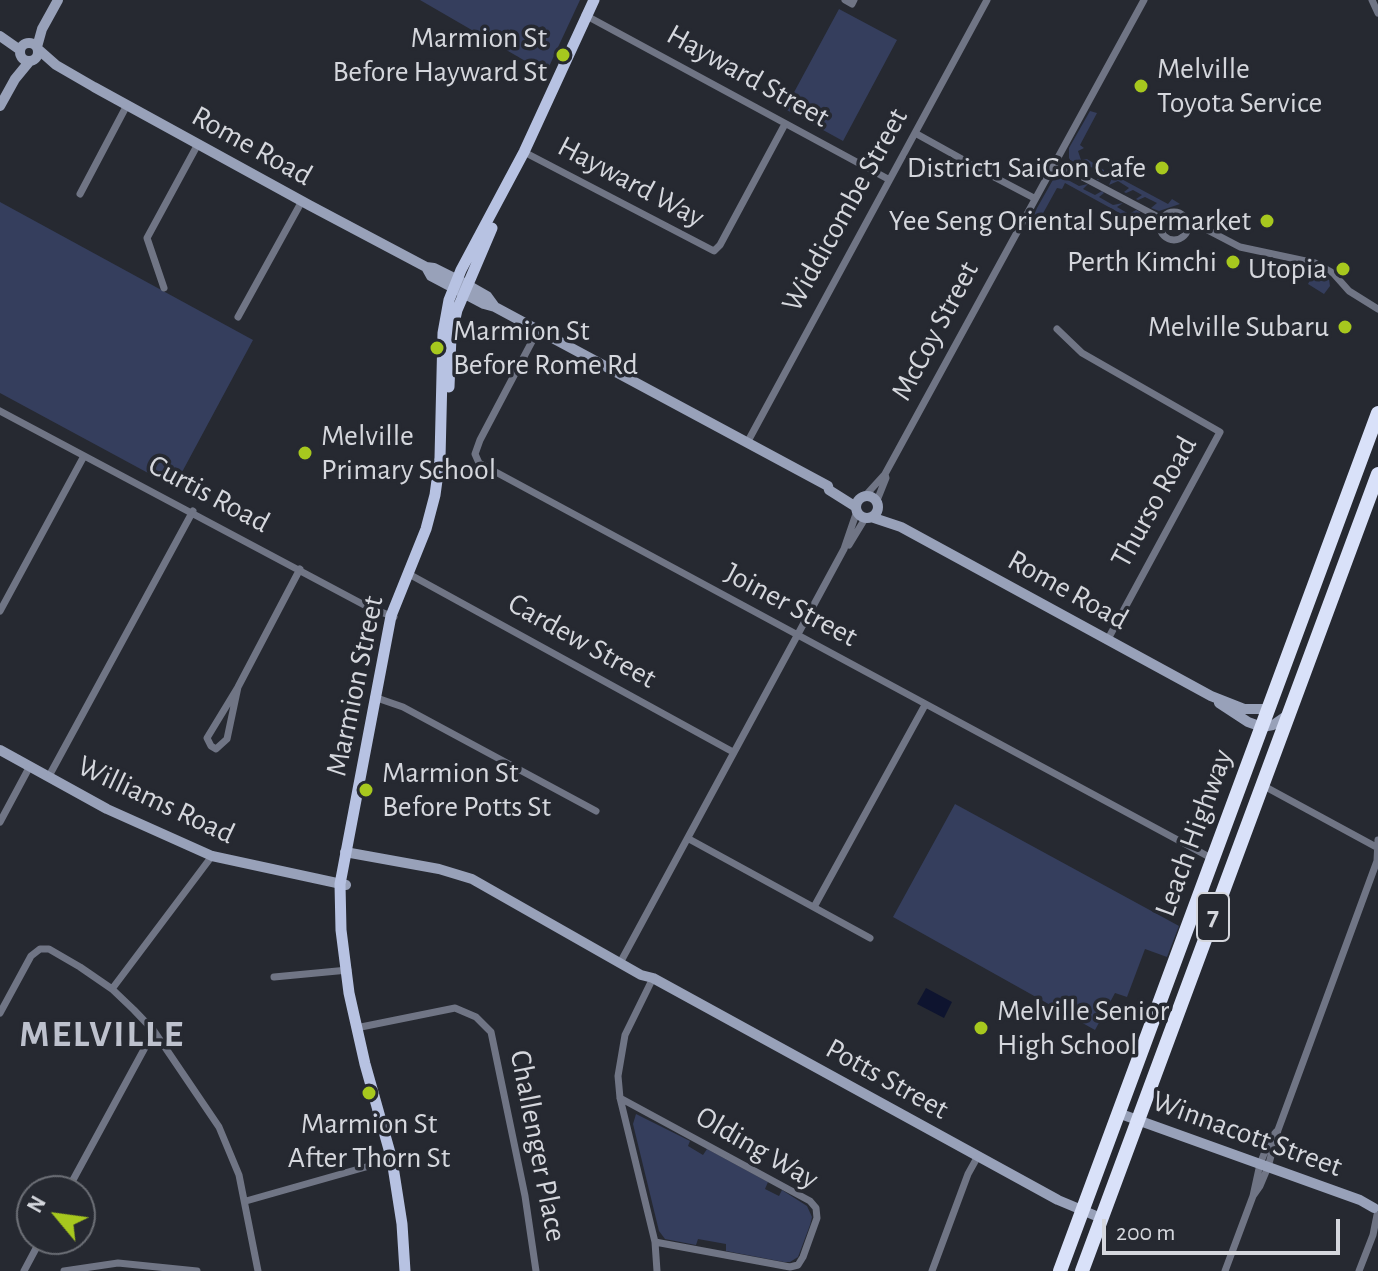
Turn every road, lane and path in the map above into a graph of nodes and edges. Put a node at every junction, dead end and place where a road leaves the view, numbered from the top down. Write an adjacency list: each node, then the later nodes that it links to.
1 (58, 0): 10 (street)
2 (594, 0): 8 (main road, Marmion Street)
3 (600, 0): 8 (main road, Marmion Street)
4 (987, 0): 14 (street, Widdicombe Street)
5 (1144, 0): 17 (street, McCoy Street)
6 (1372, 0): 7 (street)
7 (1378, 13)
8 (588, 17): 13 (street, Hayward Street); 16 (main road, Marmion Street)
9 (3, 38): 10 (street, Rome Road)
10 (29, 52): 11 (street, Rome Road); 12 (street)
11 (127, 105): 15 (street, Rome Road); 21 (street)
12 (0, 106)
13 (785, 124): 16 (street, Hayward Way); 20 (street, Hayward Street)
14 (915, 133): 18 (street); 20 (street, Widdicombe Street)
15 (198, 144): 23 (street, Rome Road); 27 (street)
16 (526, 154): 26 (main road, Marmion Street)
17 (1054, 162): 22 (street, McCoy Street); 24 (street)
18 (969, 163)
19 (977, 168): 22 (street)
20 (888, 179): 34 (street, Widdicombe Street)
21 (80, 194)
22 (1034, 198): 36 (street, McCoy Street)
23 (302, 201): 26 (street, Rome Road); 29 (street)
24 (1162, 219): 25 (street); 25 (street)
25 (1188, 223): 28 (street)
26 (460, 286): 31 (street, Rome Road); 43 (main road, Marmion Street)
27 (164, 288)
28 (1378, 309)
29 (238, 317)
30 (1057, 329): 47 (street, Thurso Road)
31 (538, 330): 34 (street, Rome Road); 46 (street, Joiner Street)
32 (0, 411): 35 (street, Curtis Road)
33 (1378, 413): 38 (highway, Leach Highway / 7)
34 (747, 443): 40 (street, Rome Road)
35 (84, 456): 41 (street, Curtis Road); 44 (street)
36 (885, 474): 40 (street, McCoy Street); 40 (street, McCoy Street)
37 (1378, 474): 39 (highway, Leach Highway / 7)
38 (1352, 483): 39 (street); 52 (highway, Leach Highway / 7)
39 (1375, 492): 53 (highway, Leach Highway / 7)
40 (866, 507): 46 (street, McCoy Street); 47 (street, Rome Road)
41 (193, 511): 42 (street, Curtis Road); 58 (street)
42 (300, 569): 45 (street, Curtis Road); 48 (street)
43 (410, 574): 45 (main road, Marmion Street); 56 (street, Cardew Street)
44 (0, 611)
45 (394, 616): 50 (main road, Marmion Street)
46 (798, 637): 51 (street, Joiner Street); 56 (street, McCoy Street)
47 (1108, 639): 49 (street, Rome Road)
48 (238, 687): 48 (street)
49 (1211, 696): 52 (street, Rome Road); 54 (street, Rome Road)
50 (377, 698): 60 (street); 64 (main road, Marmion Street)
51 (925, 705): 66 (street, Joiner Street); 68 (street)
52 (1269, 709): 54 (highway, Leach Highway / 7)
53 (1289, 714): 54 (street); 59 (highway, Leach Highway / 7)
54 (1262, 727): 66 (highway, Leach Highway / 7)
55 (0, 750): 57 (street, Williams Road)
56 (733, 752): 62 (street, McCoy Street)
57 (30, 766): 58 (street, Williams Road); 61 (street)
58 (49, 776): 65 (street, Williams Road)
59 (1262, 785): 63 (street); 80 (highway, Leach Highway / 7)
60 (596, 811)
61 (0, 822)
62 (689, 839): 68 (street); 70 (street, McCoy Street)
63 (1378, 845): 83 (street)
64 (348, 853): 67 (main road, Marmion Street); 70 (street, Potts Street)
65 (212, 856): 67 (street, Williams Road); 74 (street)
66 (1213, 859): 79 (highway, Leach Highway / 7)
67 (343, 885): 71 (main road, Marmion Street)
68 (814, 907): 69 (street)
69 (870, 938)
70 (621, 961): 73 (street, Potts Street)
71 (348, 970): 72 (street); 76 (main road, Marmion Street)
72 (274, 977)
73 (653, 978): 78 (street); 81 (street, Potts Street)
74 (112, 989): 75 (street); 77 (street)
75 (0, 1013)
76 (359, 1027): 82 (main road, Marmion Street); 95 (street, Challenger Place)
77 (154, 1031): 84 (street); 85 (street)
78 (620, 1098): 89 (street); 89 (street, Olding Way)
79 (1118, 1113): 80 (street, Winnacott Street); 86 (highway, Leach Highway / 7)
80 (1138, 1121): 83 (street, Winnacott Street); 88 (highway, Leach Highway / 7)
81 (978, 1156): 86 (street, Potts Street); 97 (street)
82 (394, 1159): 85 (street); 93 (main road, Marmion Street); 94 (main road, Marmion Street)
83 (1264, 1166): 87 (street, Winnacott Street); 100 (street)
84 (76, 1175)
85 (246, 1201): 92 (street)
86 (1082, 1211): 88 (street, Potts Street); 98 (highway, Leach Highway / 7)
87 (1377, 1211): 101 (street)
88 (1101, 1218): 99 (highway, Leach Highway / 7)
89 (655, 1242): 96 (street)
90 (64, 1271): 91 (street)
91 (197, 1271)
92 (258, 1271)
93 (405, 1271)
94 (412, 1271)
95 (536, 1271)
96 (657, 1271)
97 (932, 1271)
98 (1060, 1271)
99 (1082, 1271)
100 (1225, 1271)
101 (1359, 1271)

